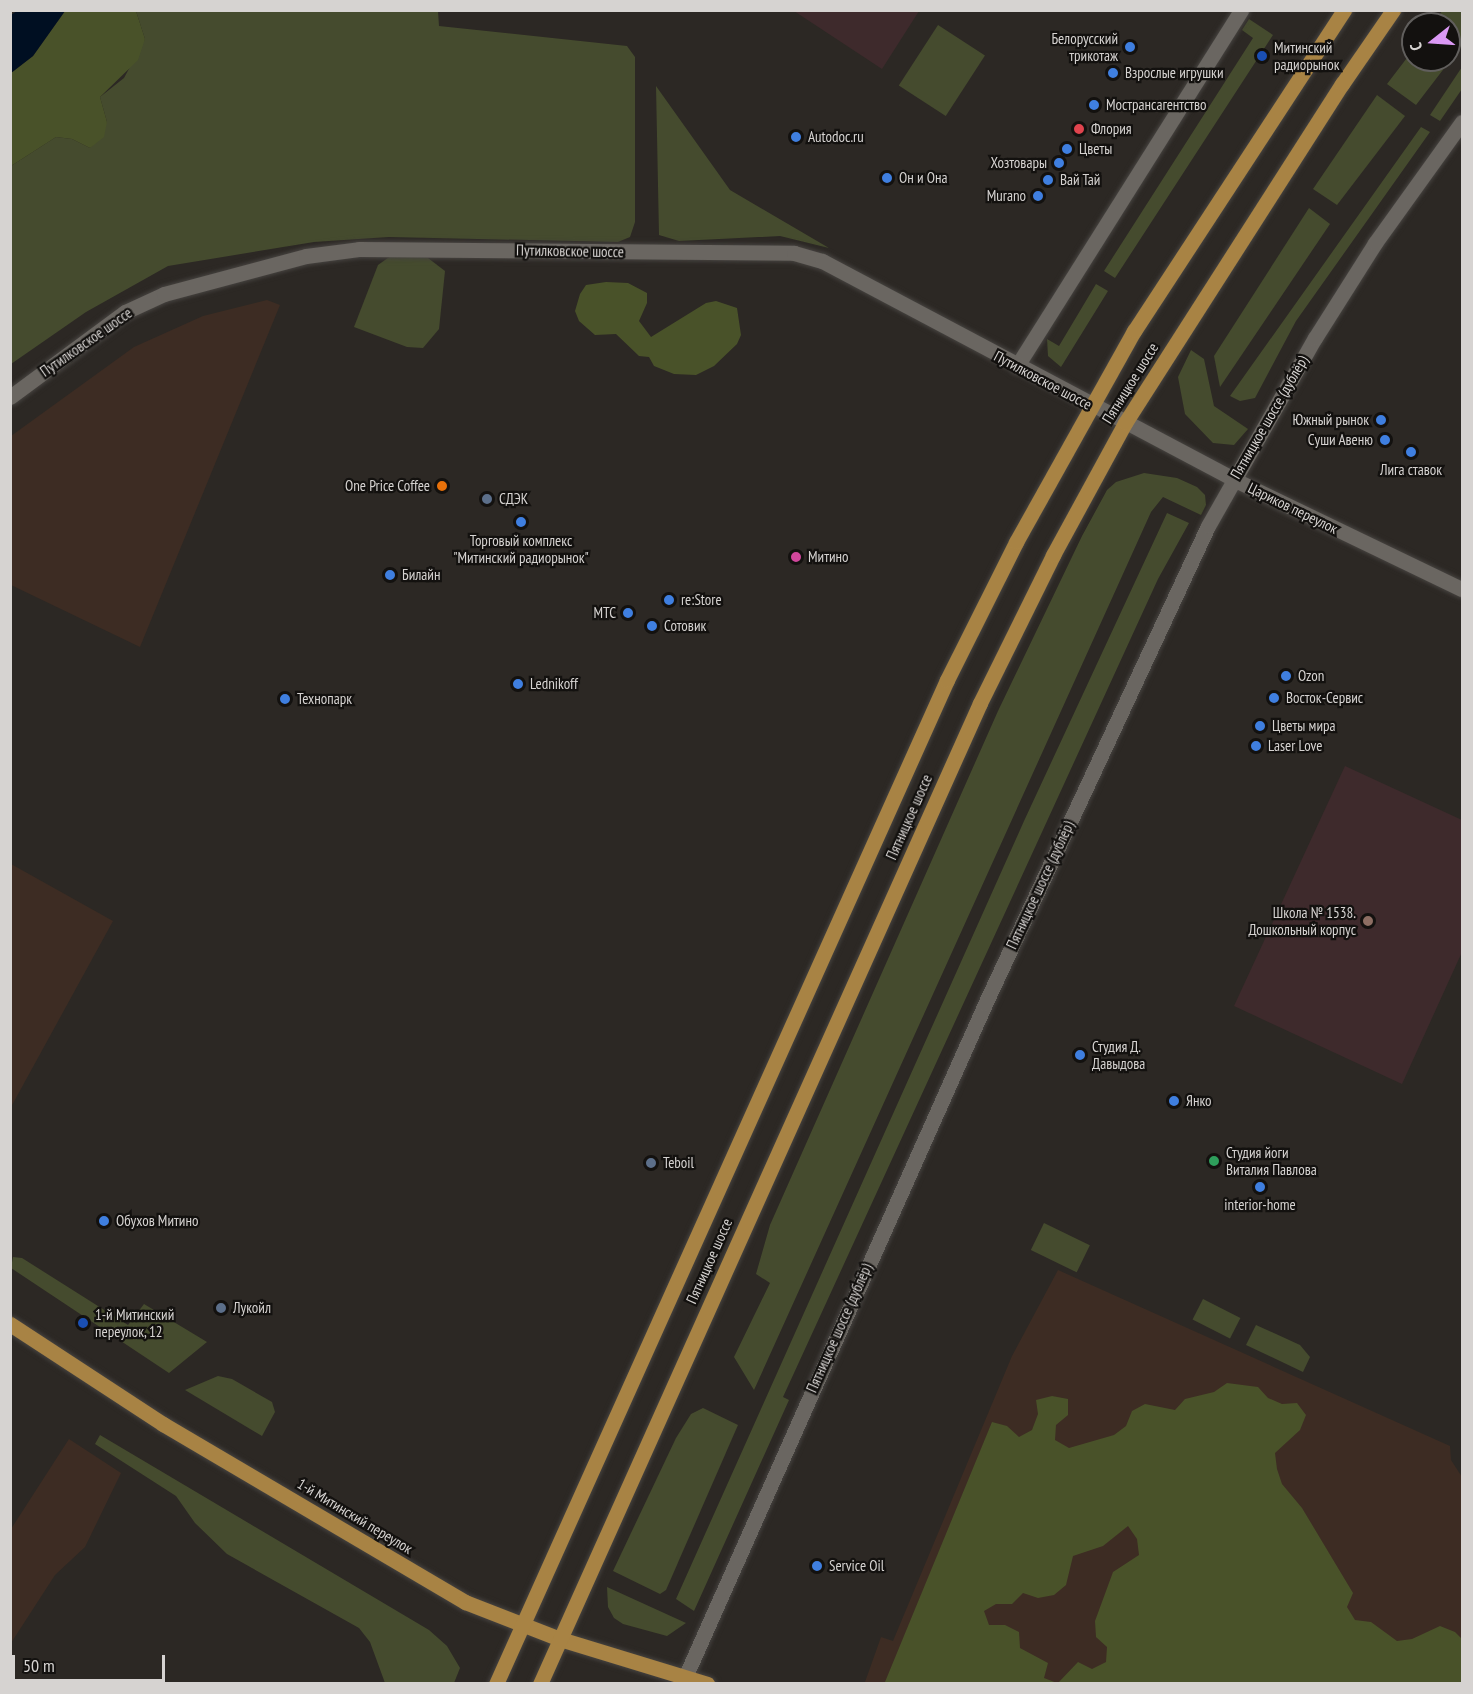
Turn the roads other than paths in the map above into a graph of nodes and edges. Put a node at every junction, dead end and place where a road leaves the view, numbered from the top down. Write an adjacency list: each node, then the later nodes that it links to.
1 (1241, 10): 5 (street)
2 (1344, 10): 7 (main road, Пятницкое шоссе)
3 (1393, 10): 8 (main road, Пятницкое шоссе)
4 (1462, 122): 9 (street, Пятницкое шоссе (дублёр))
5 (1017, 366): 6 (street, Путилковское шоссе); 7 (street, Путилковское шоссе)
6 (10, 397)
7 (1089, 405): 8 (street, Путилковское шоссе); 12 (main road, Пятницкое шоссе)
8 (1125, 423): 9 (street, Цариков переулок); 13 (main road, Пятницкое шоссе)
9 (1233, 479): 10 (street, Цариков переулок); 14 (street, Пятницкое шоссе (дублёр))
10 (1462, 590)
11 (10, 1324): 12 (main road, 1-й Митинский переулок)
12 (522, 1625): 13 (main road, 1-й Митинский переулок); 15 (main road, Пятницкое шоссе)
13 (560, 1640): 14 (main road, 1-й Митинский переулок); 16 (main road, Пятницкое шоссе)
14 (683, 1680): 17 (main road, 1-й Митинский переулок)
15 (496, 1683)
16 (540, 1683)
17 (707, 1683)

